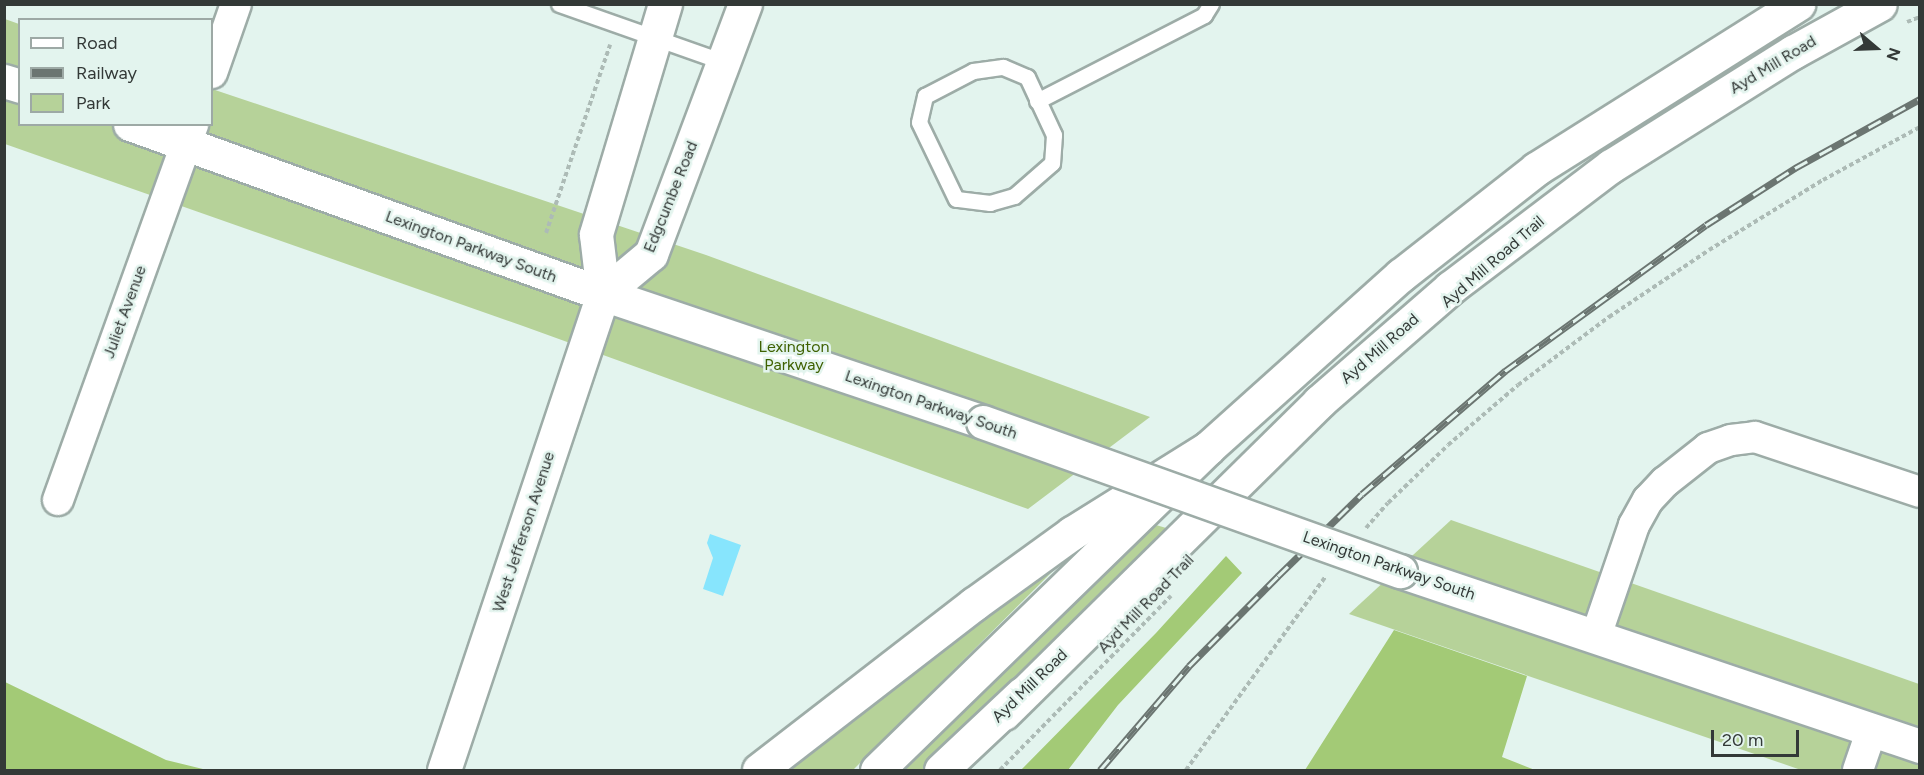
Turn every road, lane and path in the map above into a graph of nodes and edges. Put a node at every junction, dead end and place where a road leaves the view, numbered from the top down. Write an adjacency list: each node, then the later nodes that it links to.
1 (236, 4): 12 (street)
2 (558, 4): 9 (lane)
3 (664, 4): 10 (main road)
4 (745, 4): 11 (main road, Edgcumbe Road)
5 (1211, 4): 13 (lane)
6 (1798, 4): 19 (main road)
7 (1890, 15): 8 (path); 26 (main road, Ayd Mill Road)
8 (1920, 16)
9 (617, 25): 10 (lane); 17 (path)
10 (655, 38): 11 (lane); 18 (main road)
11 (724, 62): 18 (main road, Edgcumbe Road)
12 (213, 70)
13 (1037, 101): 13 (lane)
14 (142, 126): 16 (main road, Lexington Parkway South)
15 (1920, 127): 22 (path)
16 (190, 134): 18 (main road, Lexington Parkway South); 21 (street, Juliet Avenue)
17 (546, 232)
18 (603, 294): 25 (main road, Lexington Parkway South, bridge); 29 (main road, West Jefferson Avenue)
19 (1208, 448): 30 (main road); 31 (main road)
20 (1920, 492): 25 (street)
21 (58, 500)
22 (1358, 537)
23 (1329, 572): 35 (path)
24 (1177, 590): 34 (path, Ayd Mill Road Trail)
25 (1596, 636): 27 (main road, Lexington Parkway South)
26 (1023, 693): 32 (main road, Ayd Mill Road); 33 (main road)
27 (1872, 729): 28 (main road, Lexington Parkway South); 36 (street)
28 (1920, 746)
29 (444, 771)
30 (759, 771)
31 (877, 771)
32 (941, 771)
33 (949, 771)
34 (1000, 771)
35 (1186, 771)
36 (1858, 771)

